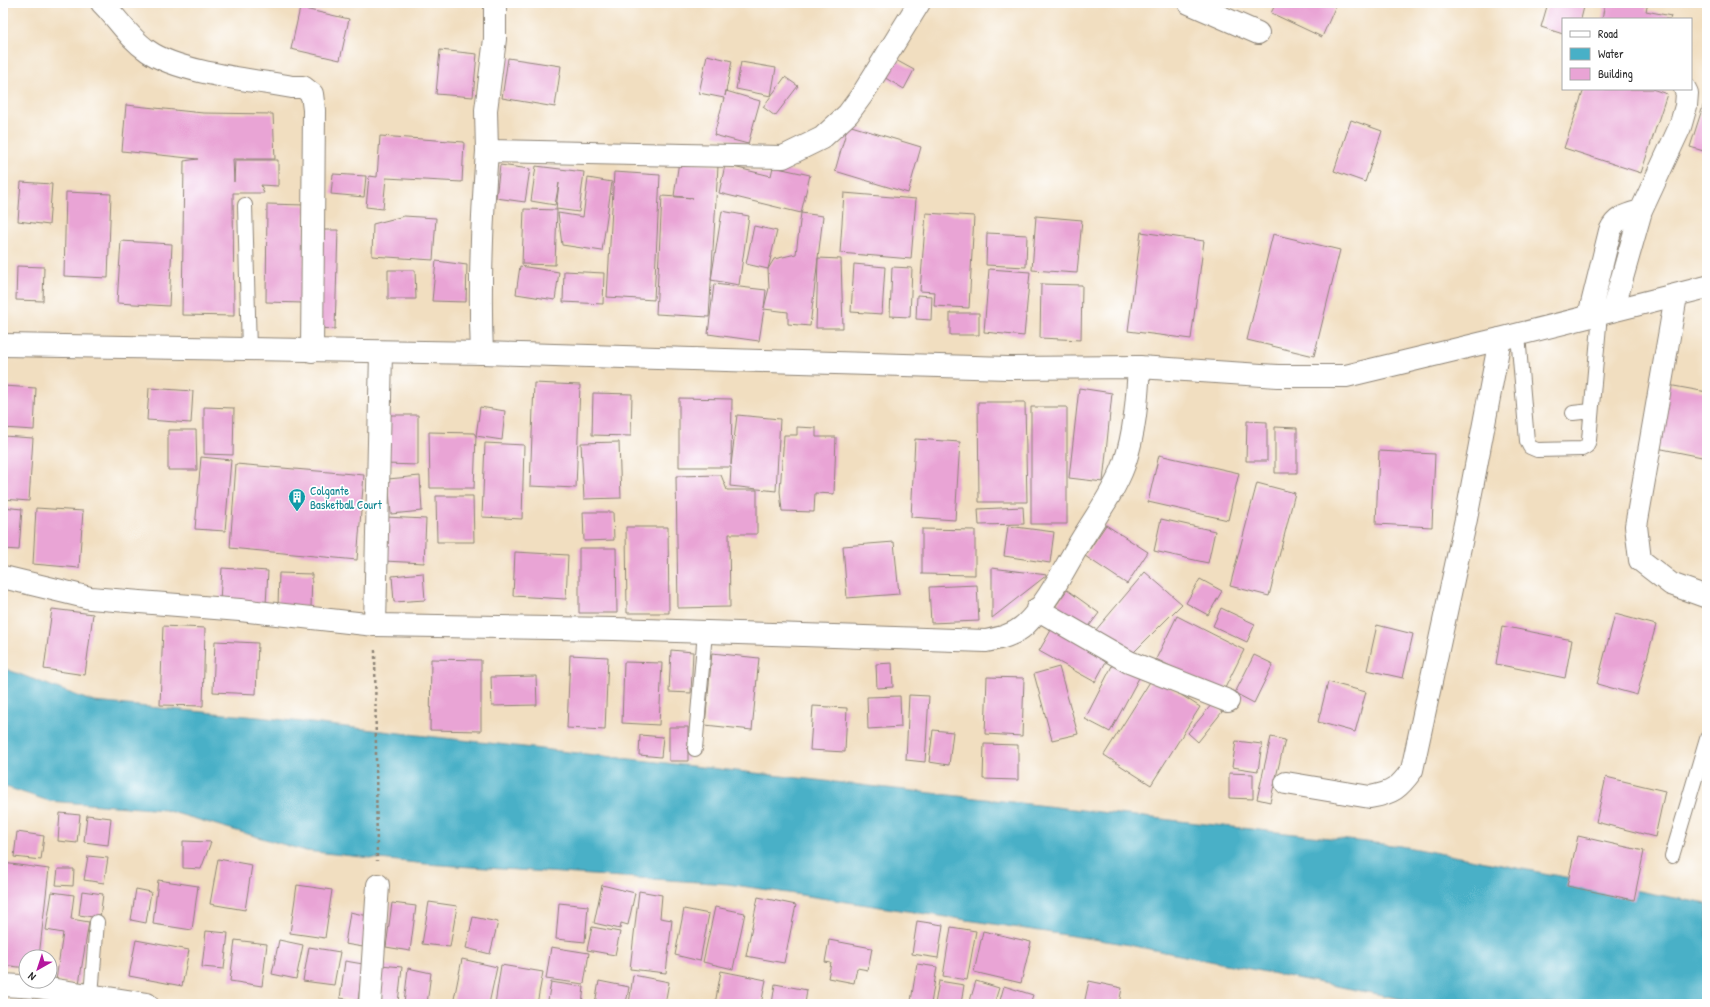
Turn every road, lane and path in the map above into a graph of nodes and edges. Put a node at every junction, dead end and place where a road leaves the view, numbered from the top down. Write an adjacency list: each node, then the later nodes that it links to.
1 (102, 3): 15 (street)
2 (495, 3): 7 (street)
3 (919, 3): 7 (street)
4 (1189, 3): 5 (street)
5 (1258, 33)
6 (1686, 90): 11 (street)
7 (487, 151): 17 (street)
8 (245, 205): 14 (lane)
9 (1707, 288): 10 (street)
10 (1676, 296): 11 (street); 22 (street)
11 (1601, 313): 12 (street); 19 (lane)
12 (1509, 337): 18 (street); 19 (lane); 29 (street)
13 (3, 345): 14 (street)
14 (249, 350): 15 (street)
15 (312, 351): 16 (street)
16 (381, 352): 17 (street); 24 (street)
17 (482, 353): 18 (street)
18 (1139, 367): 23 (street)
19 (1590, 411): 20 (lane)
20 (1573, 413)
21 (3, 577): 24 (street)
22 (1707, 597)
23 (1037, 609): 25 (street); 26 (street)
24 (375, 626): 25 (street); 31 (path)
25 (705, 632): 28 (lane)
26 (1228, 701)
27 (1707, 738): 30 (lane)
28 (695, 749)
29 (1286, 783)
30 (1672, 856)
31 (377, 877): 36 (street)
32 (97, 922): 34 (lane)
33 (3, 985): 34 (street)
34 (91, 995): 35 (street)
35 (147, 1004)
36 (370, 1004)

